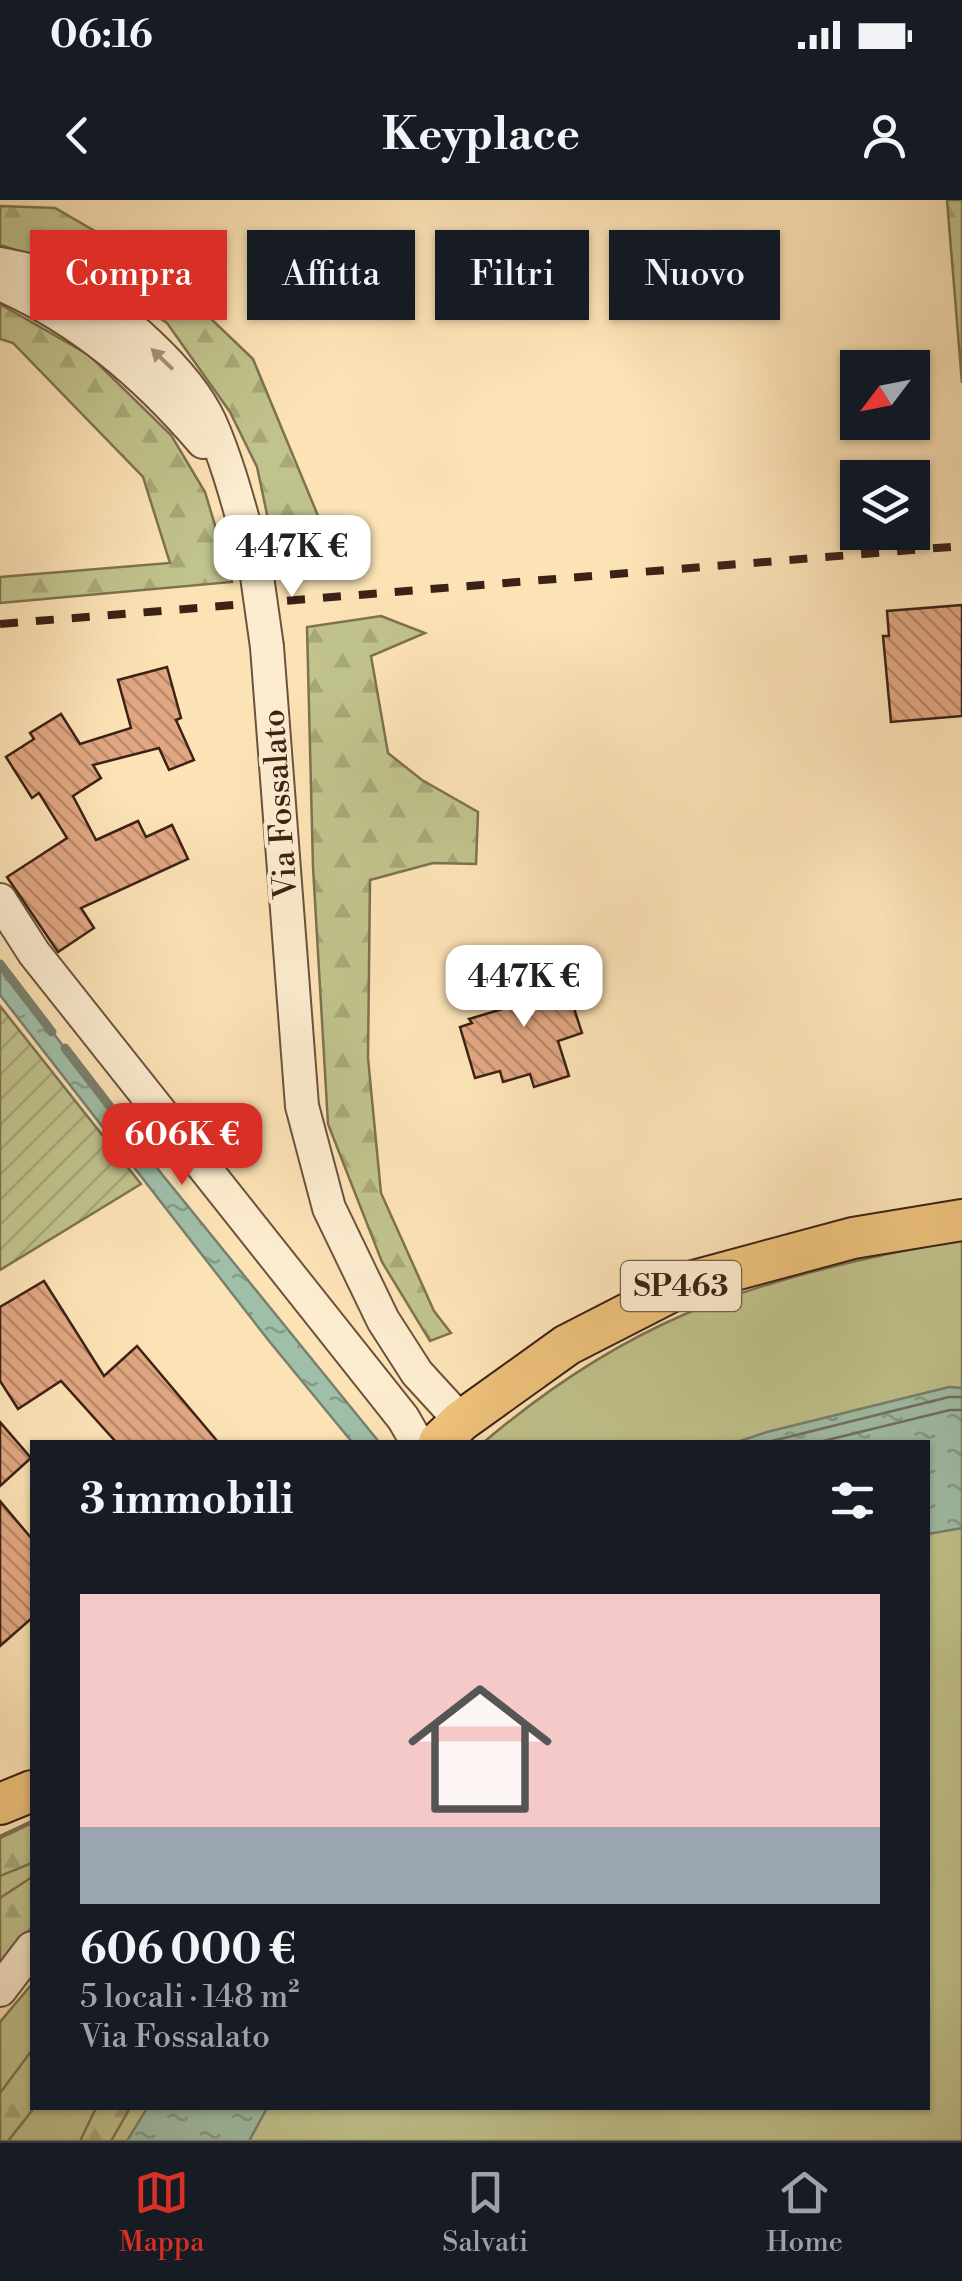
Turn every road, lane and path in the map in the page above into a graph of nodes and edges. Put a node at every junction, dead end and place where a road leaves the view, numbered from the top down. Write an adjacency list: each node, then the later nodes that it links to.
1 (0, 264): 3 (street, Via Fossalato, one-way to 1)
2 (0, 284): 3 (street)
3 (228, 472): 6 (street, Via Fossalato, bridge)
4 (0, 900): 7 (street)
5 (962, 1220): 6 (main road, SP463)
6 (450, 1432)
7 (416, 1440)
8 (30, 1792): 9 (main road)
9 (0, 1804)
10 (30, 1951): 11 (street)
11 (0, 1990)

